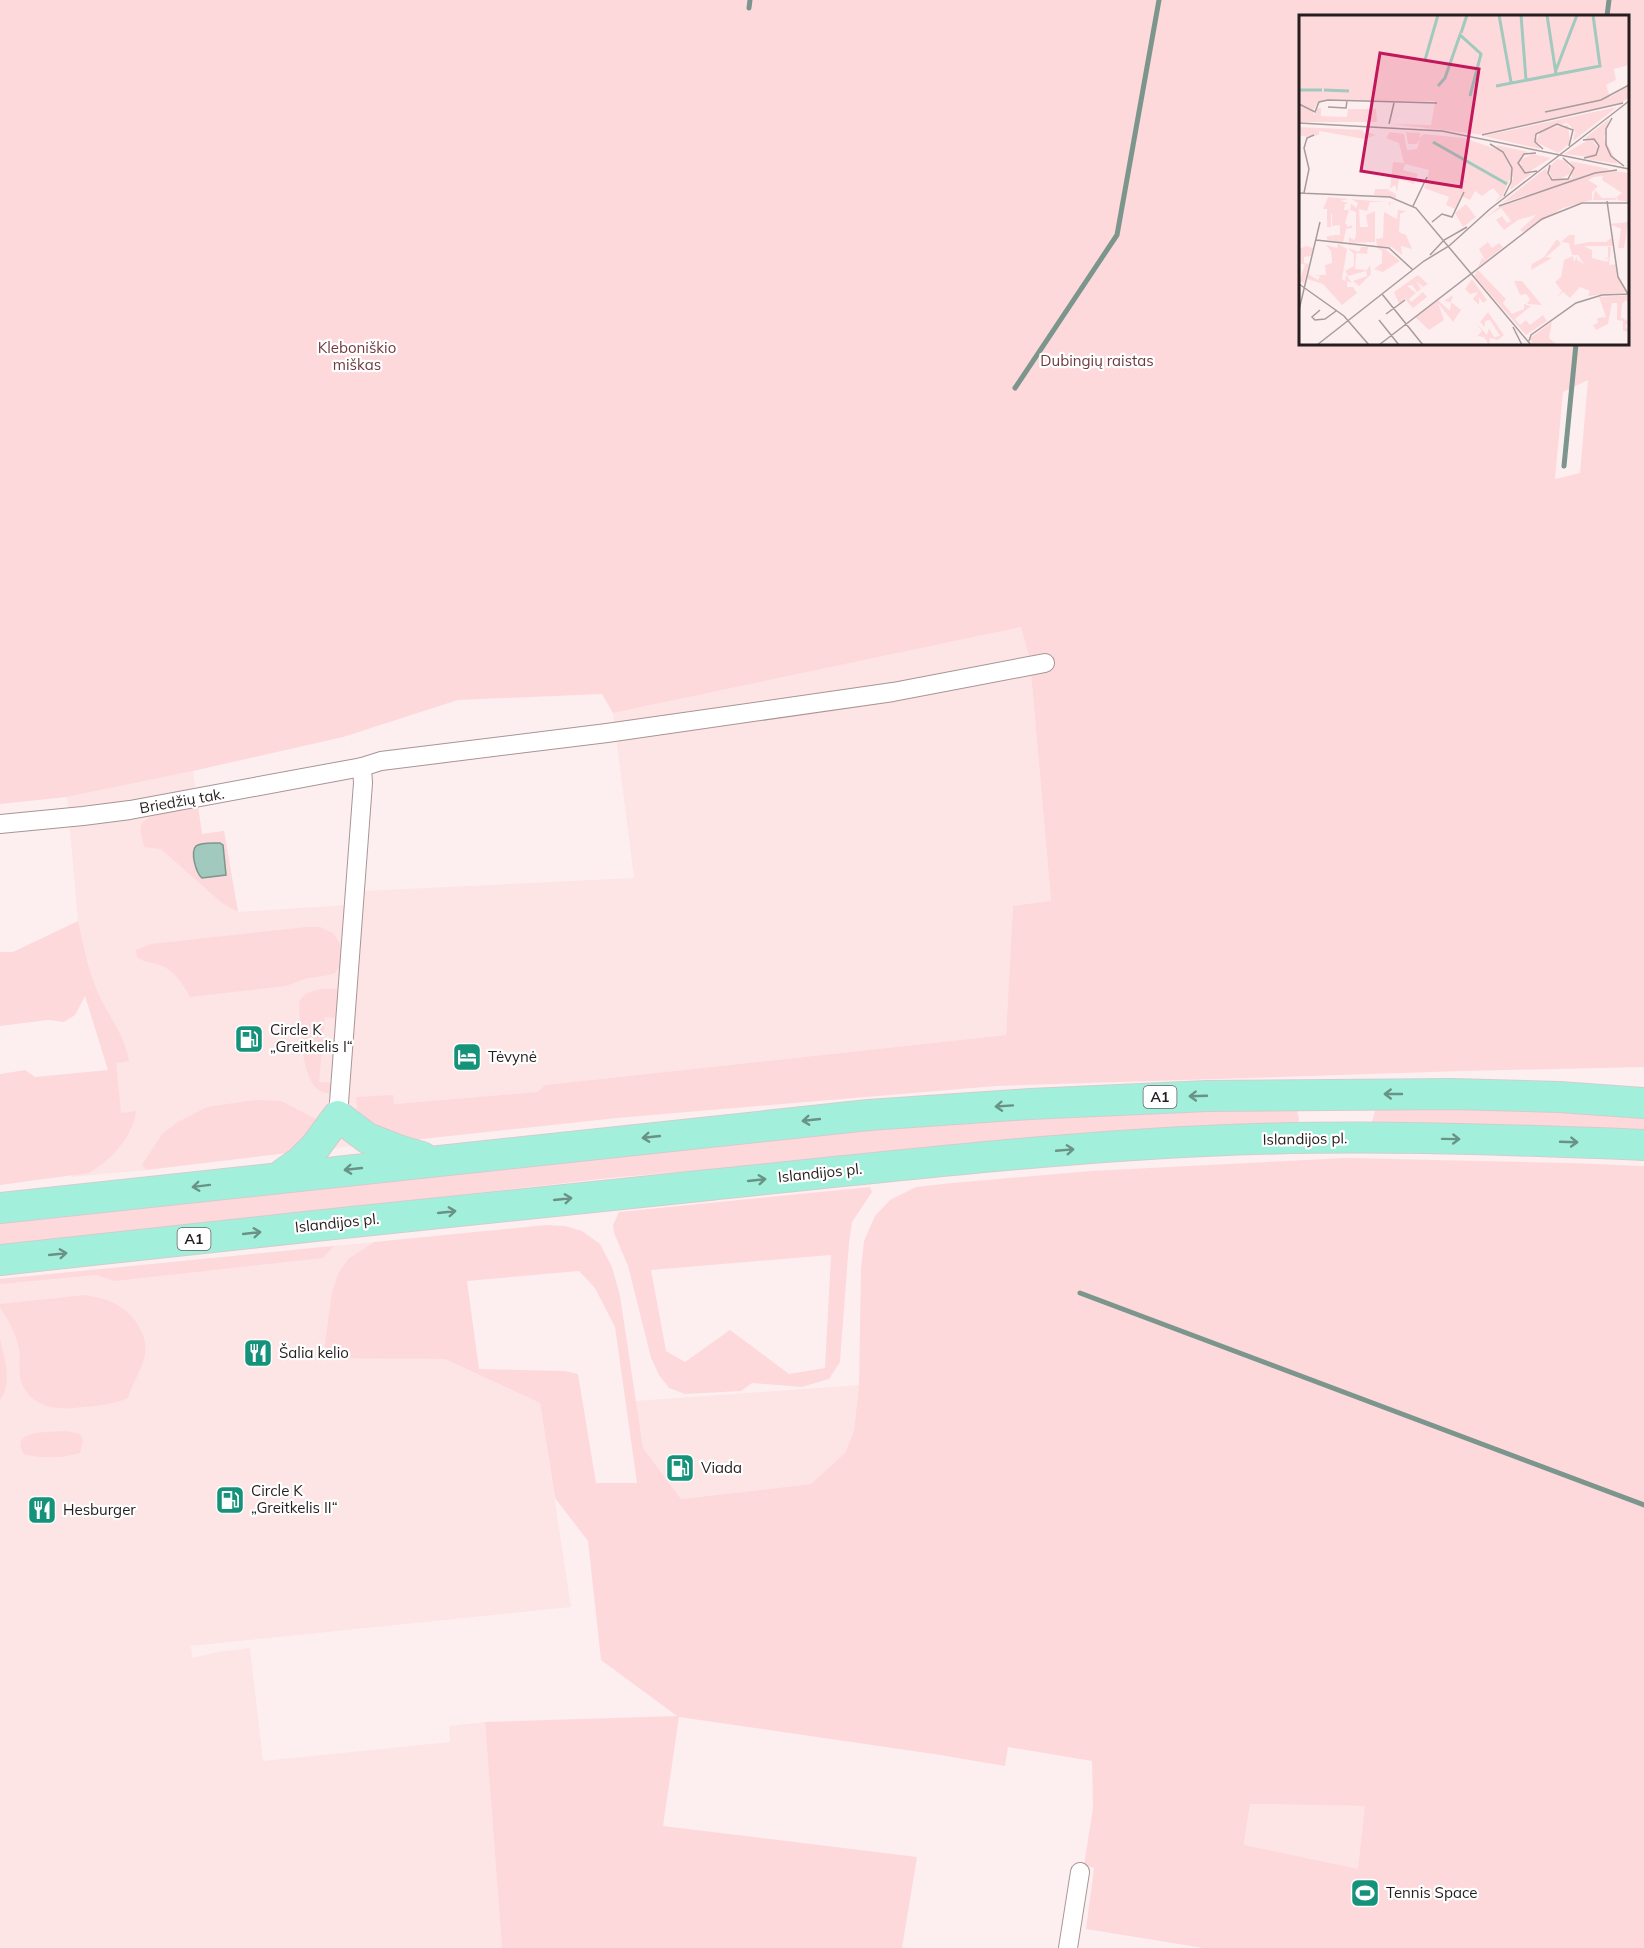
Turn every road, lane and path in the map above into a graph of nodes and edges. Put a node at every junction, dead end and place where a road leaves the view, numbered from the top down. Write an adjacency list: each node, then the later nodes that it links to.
1 (1046, 663): 2 (street, Briedžių tak.)
2 (362, 767): 3 (street, Briedžių tak.); 7 (street)
3 (0, 824)
4 (1644, 1081): 5 (highway)
5 (1452, 1094): 6 (highway, A1); 9 (highway, A1, one-way to 9)
6 (1644, 1102)
7 (338, 1116): 9 (highway); 10 (highway)
8 (1644, 1145): 12 (highway, Islandijos pl. / A1, one-way to 8)
9 (432, 1160): 10 (highway, A1, one-way to 10)
10 (279, 1177): 11 (highway, A1, one-way to 11)
11 (0, 1208)
12 (0, 1260)
13 (1080, 1872): 14 (street)
14 (1068, 1948)

